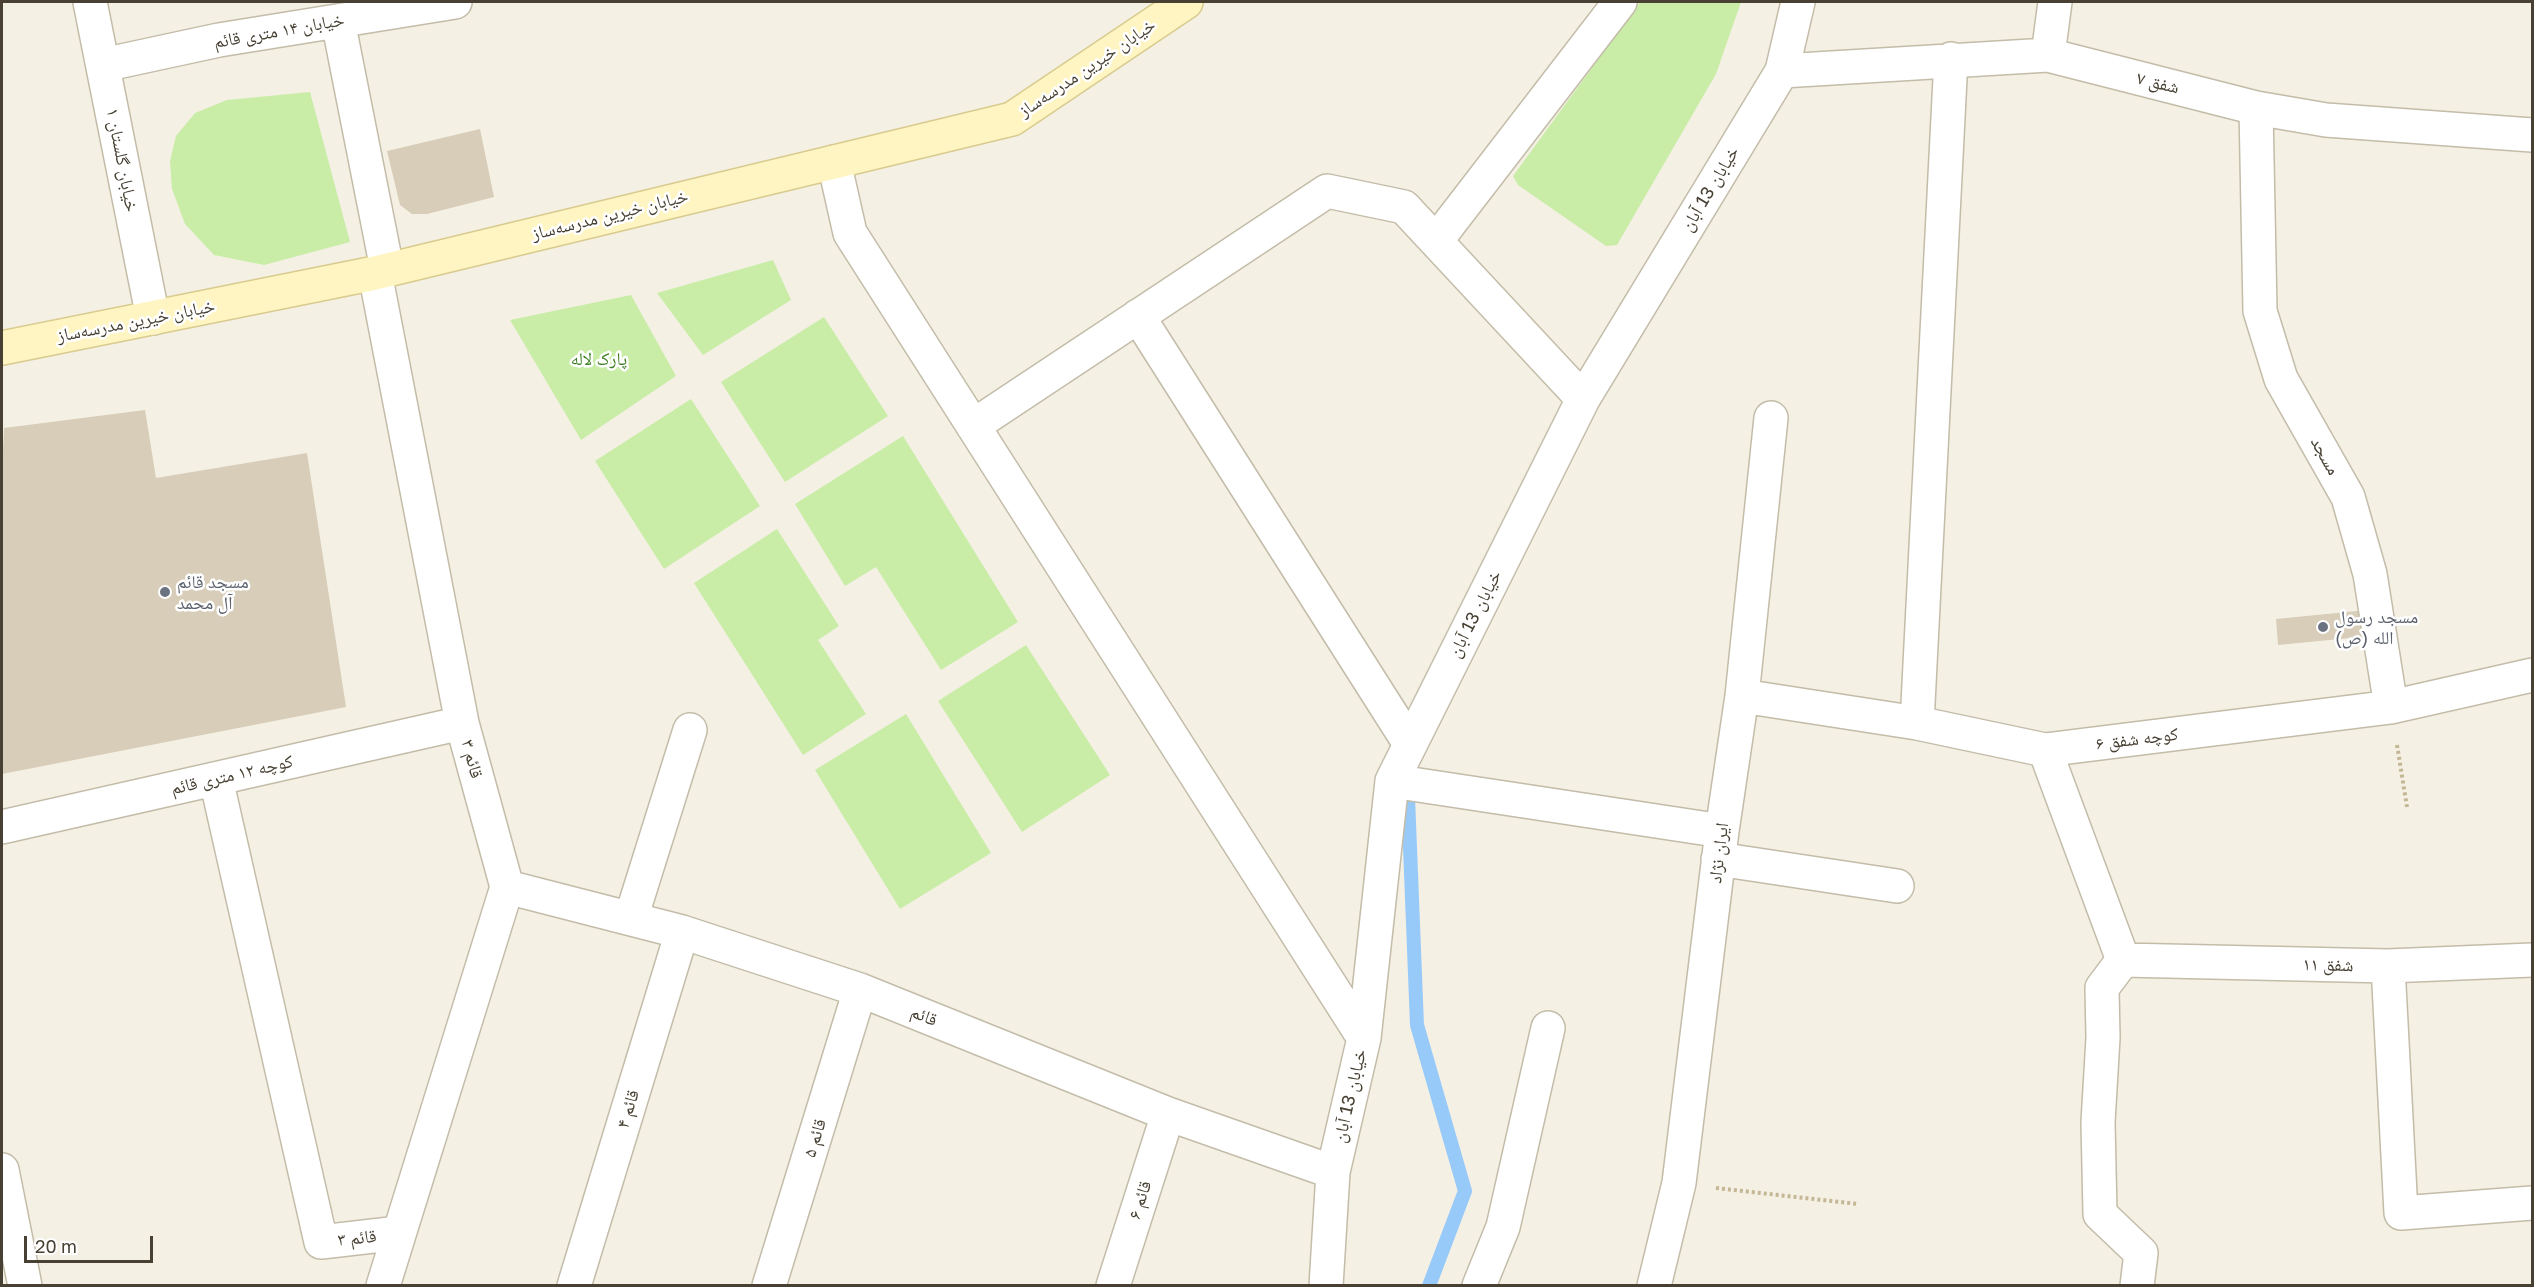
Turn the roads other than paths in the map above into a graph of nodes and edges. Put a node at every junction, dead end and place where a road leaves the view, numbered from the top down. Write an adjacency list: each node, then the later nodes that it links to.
1 (90, 2): 11 (street, خیابان گلستان ۱)
2 (455, 2): 8 (street, خیابان ۱۴ متری قائم)
3 (1186, 2): 15 (main road, خیابان خیرین مدرسه‌ساز)
4 (1620, 2): 16 (street)
5 (1798, 2): 12 (street, خیابان 13 آبان)
6 (2055, 2): 9 (street)
7 (286, 15): 8 (street, خیابان ۱۴ متری قائم); 11 (street, خیابان ۱۴ متری قائم)
8 (338, 21): 17 (street, قائم ۳)
9 (2048, 55): 10 (street, شفق ۷); 13 (street, شفق ۷)
10 (1951, 59): 12 (street, شفق ۷); 28 (street)
11 (103, 65): 19 (street, خیابان گلستان ۱)
12 (1782, 71): 21 (street, خیابان 13 آبان)
13 (2256, 108): 14 (street, شفق ۷); 26 (street, مسجد)
14 (2532, 135)
15 (834, 162): 17 (main road, خیابان خیرین مدرسه‌ساز); 23 (street)
16 (1436, 241): 18 (street); 21 (street)
17 (381, 271): 19 (main road, خیابان خیرین مدرسه‌ساز); 27 (street, قائم ۳)
18 (1138, 316): 23 (street); 30 (street)
19 (153, 318): 20 (main road, خیابان خیرین مدرسه‌ساز)
20 (2, 348)
21 (1583, 399): 30 (street, خیابان 13 آبان)
22 (1771, 418): 25 (street, ایران نژاد)
23 (973, 426): 45 (street)
24 (2532, 675): 26 (street, کوچه شفق ۶)
25 (1742, 696): 28 (street, کوچه شفق ۶); 35 (street, ایران نژاد)
26 (2391, 707): 31 (street, کوچه شفق ۶)
27 (462, 723): 32 (street, کوچه ۱۲ متری قائم); 37 (street, قائم ۳)
28 (1917, 723): 31 (street, کوچه شفق ۶)
29 (690, 730): 38 (street)
30 (1410, 744): 33 (street, خیابان 13 آبان)
31 (2045, 750): 40 (street)
32 (216, 779): 34 (street, کوچه ۱۲ متری قائم); 50 (street, قائم ۳)
33 (1392, 781): 35 (street); 45 (street, خیابان 13 آبان)
34 (2, 827)
35 (1720, 845): 36 (street); 58 (street, ایران نژاد)
36 (1897, 886)
37 (507, 887): 38 (street, قائم); 50 (street, قائم ۳)
38 (631, 918): 39 (street, قائم)
39 (682, 932): 43 (street, قائم); 53 (street, قائم ۴)
40 (2123, 960): 42 (street, شفق ۱۱); 59 (street)
41 (2532, 960): 42 (street, شفق ۱۱)
42 (2388, 966): 49 (street)
43 (860, 990): 46 (street, قائم); 54 (street, قائم ۵)
44 (1548, 1028): 57 (street)
45 (1364, 1038): 48 (street, خیابان 13 آبان)
46 (1168, 1114): 48 (street, قائم); 55 (street, قائم ۶)
47 (2, 1170): 51 (street)
48 (1333, 1172): 56 (street, خیابان 13 آبان)
49 (2532, 1203)
50 (399, 1233): 52 (street, قائم ۳)
51 (25, 1286)
52 (384, 1286)
53 (574, 1286)
54 (769, 1286)
55 (1113, 1286)
56 (1326, 1286)
57 (1479, 1286)
58 (1654, 1286)
59 (2137, 1286)

